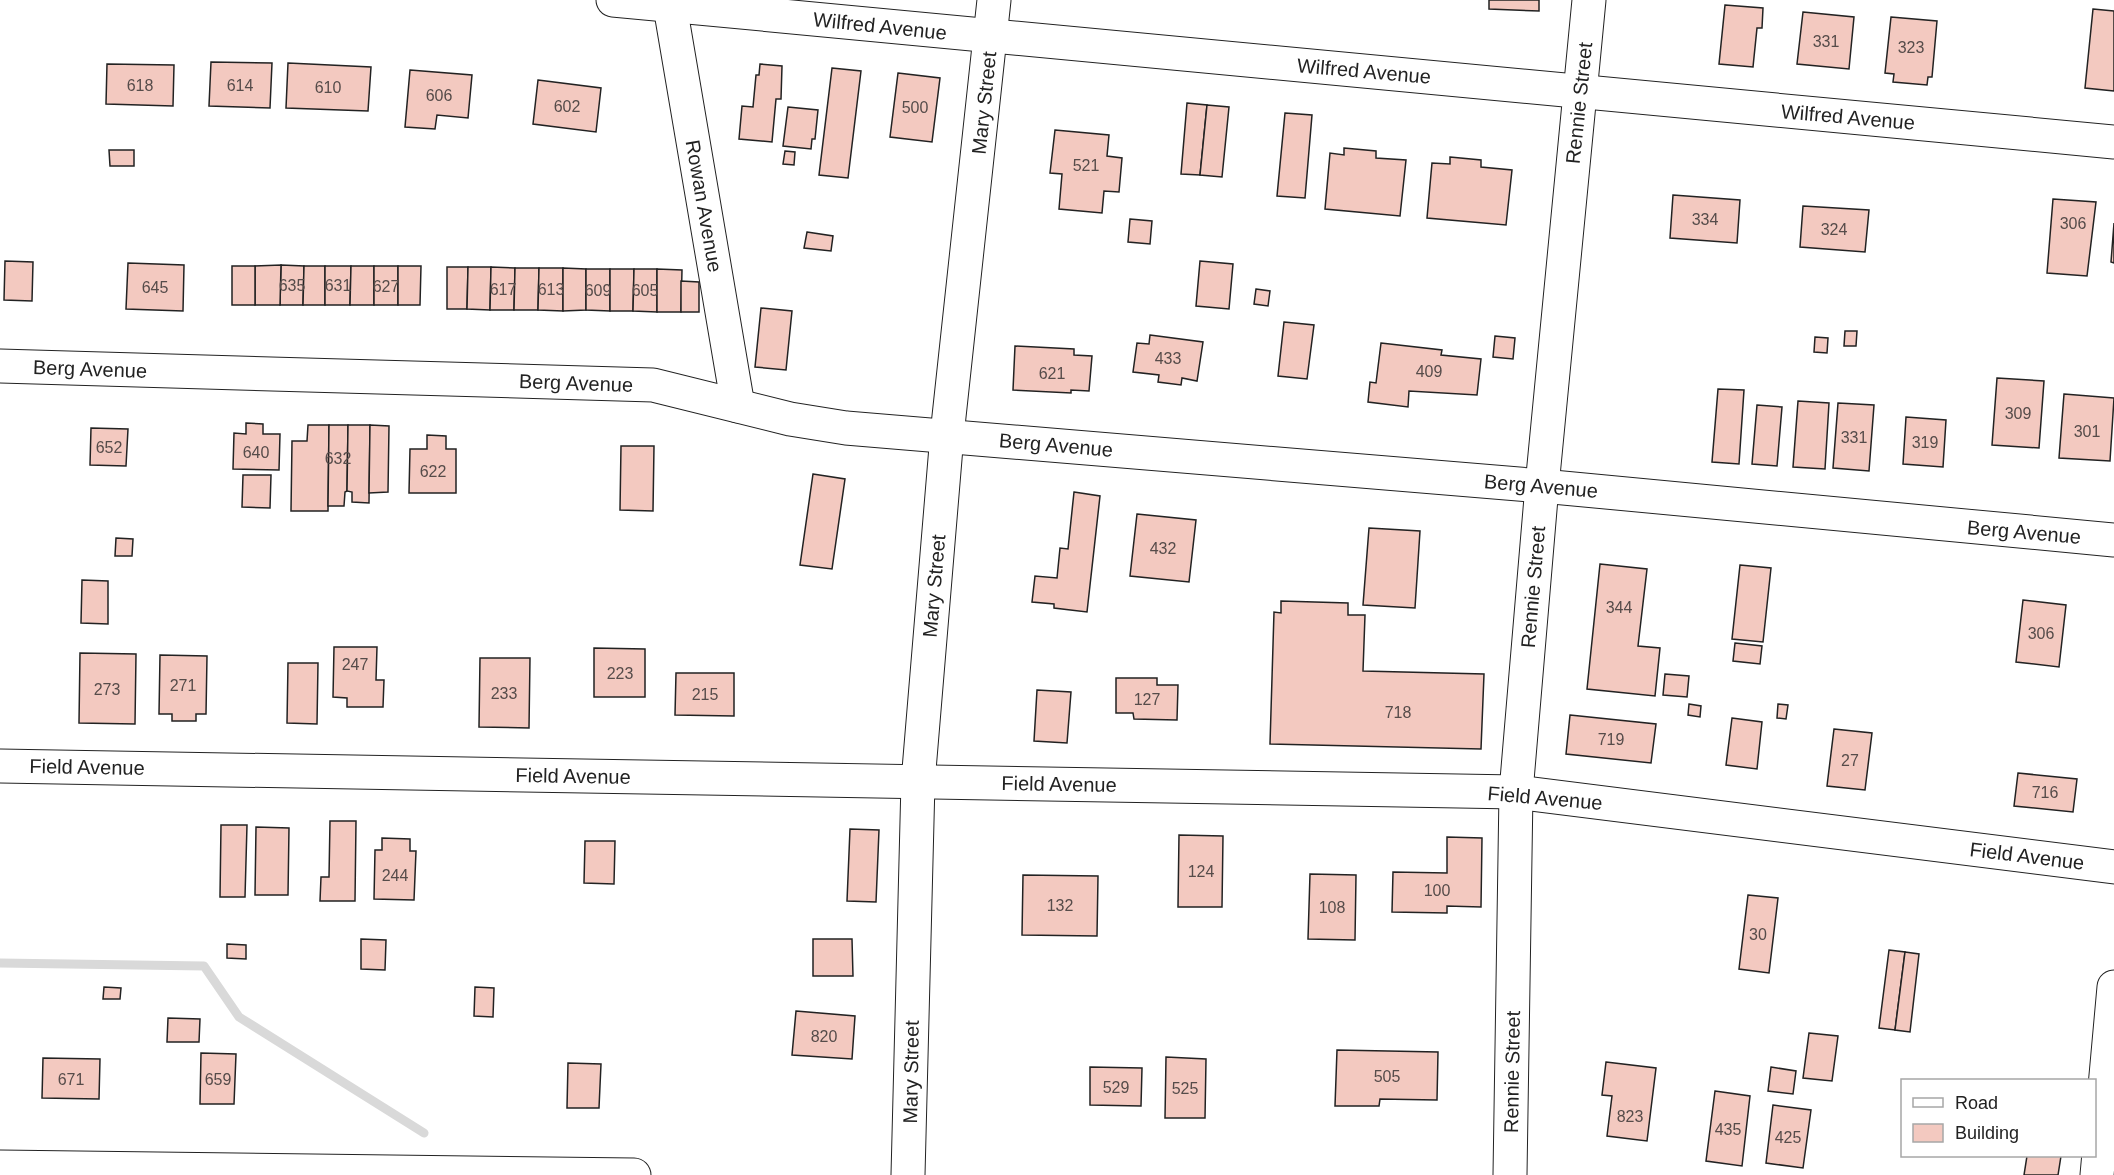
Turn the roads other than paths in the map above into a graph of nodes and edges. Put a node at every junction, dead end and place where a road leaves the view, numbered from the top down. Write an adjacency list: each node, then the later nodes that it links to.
1 (614, 0): 4 (street, Wilfred Avenue)
2 (994, 0): 5 (street, Mary Street)
3 (1589, 0): 6 (street, Rennie Street)
4 (670, 6): 5 (street, Wilfred Avenue); 9 (street, Rowan Avenue)
5 (991, 37): 6 (street, Wilfred Avenue); 10 (street, Mary Street)
6 (1580, 91): 7 (street, Wilfred Avenue); 11 (street, Rennie Street)
7 (2114, 142)
8 (0, 366): 9 (street, Berg Avenue)
9 (738, 406): 10 (street, Berg Avenue)
10 (947, 435): 11 (street, Berg Avenue); 14 (street, Mary Street)
11 (1542, 486): 12 (street, Berg Avenue); 15 (street, Rennie Street)
12 (2114, 540)
13 (0, 766): 14 (street, Field Avenue)
14 (918, 782): 15 (street, Field Avenue); 20 (street, Mary Street)
15 (1516, 792): 16 (street, Field Avenue); 21 (street, Rennie Street)
16 (2114, 867)
17 (2114, 987): 22 (street)
18 (0, 1167): 19 (street)
19 (634, 1175)
20 (908, 1175)
21 (1510, 1175)
22 (2097, 1175)

